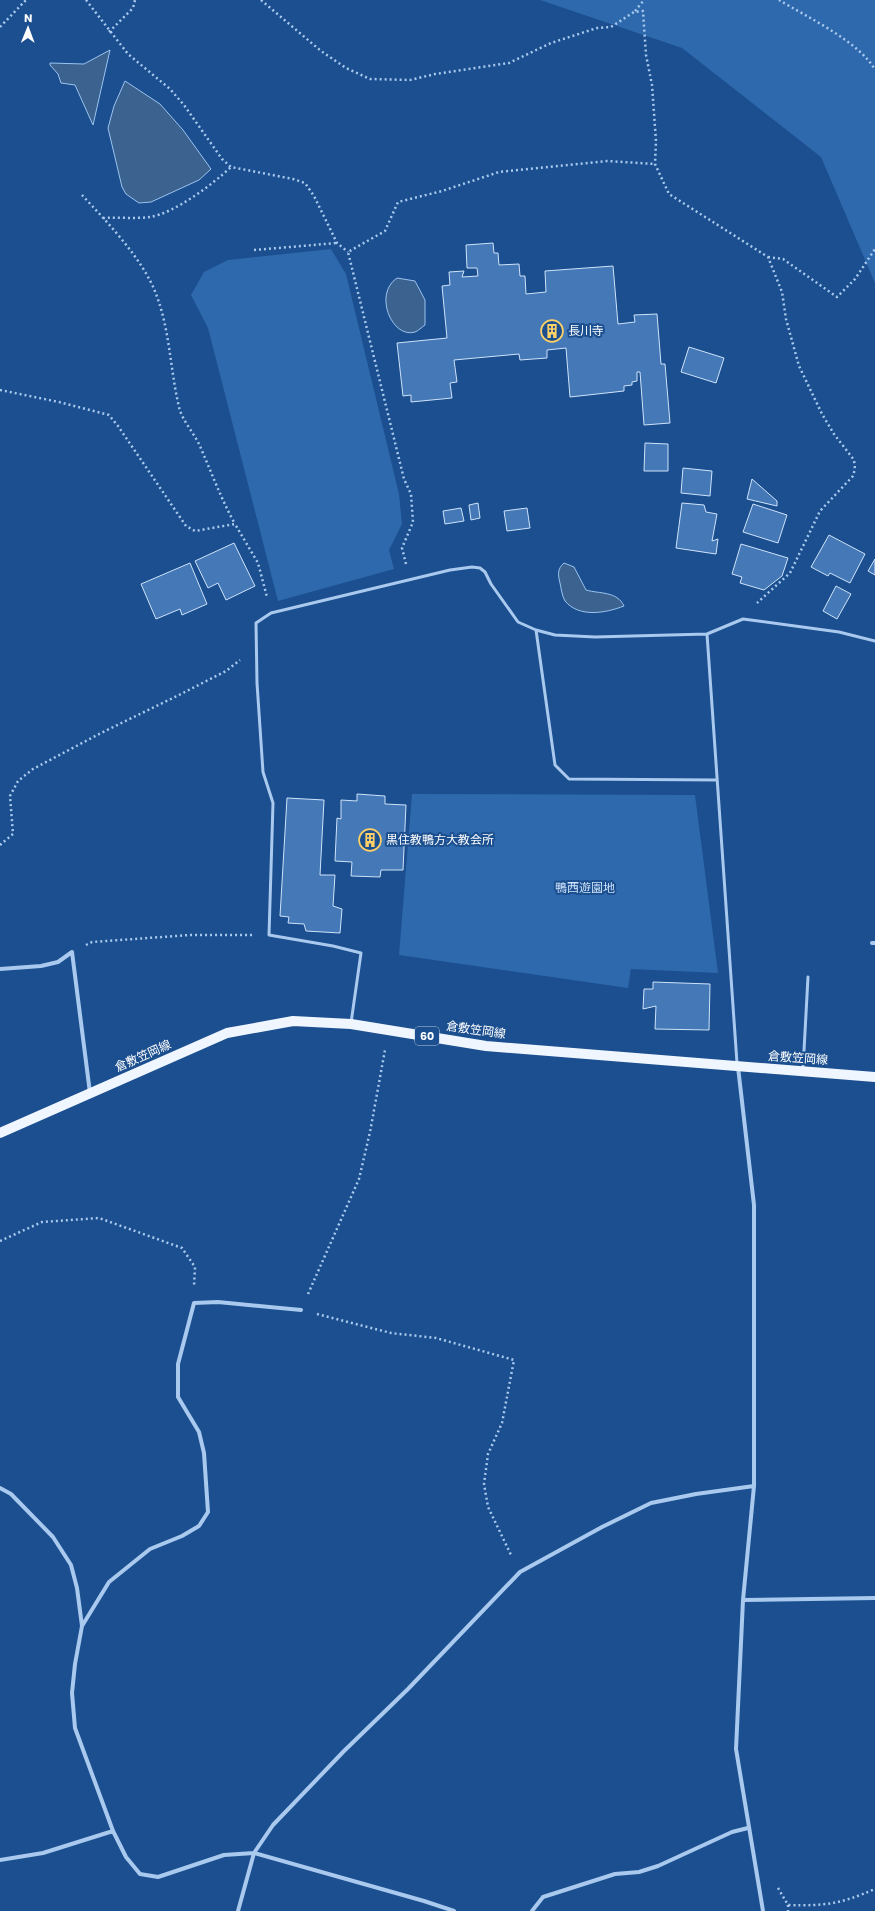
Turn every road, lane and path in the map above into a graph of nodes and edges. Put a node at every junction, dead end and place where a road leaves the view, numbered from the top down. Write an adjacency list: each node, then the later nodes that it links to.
1 (26, 0): 8 (path)
2 (86, 0): 9 (path)
3 (135, 0): 9 (path)
4 (261, 0): 7 (path)
5 (644, 0): 7 (path)
6 (779, 0): 10 (path)
7 (634, 12): 11 (path)
8 (0, 27)
9 (109, 32): 12 (path)
10 (875, 70)
11 (655, 164): 18 (path); 19 (path)
12 (231, 167): 14 (path); 15 (path)
13 (82, 195): 14 (path)
14 (103, 218): 21 (path)
15 (337, 243): 17 (path); 18 (path)
16 (875, 249): 19 (path)
17 (254, 250)
18 (348, 252): 22 (path)
19 (768, 258): 24 (path)
20 (0, 390): 21 (path)
21 (235, 524): 23 (path)
22 (411, 580): 23 (lane); 25 (lane)
23 (271, 613): 31 (lane)
24 (744, 619): 26 (lane); 27 (lane)
25 (536, 630): 26 (lane); 29 (lane)
26 (707, 634): 29 (lane)
27 (875, 641)
28 (242, 653): 30 (path)
29 (717, 780): 37 (lane)
30 (0, 845)
31 (269, 935): 32 (path); 35 (lane)
32 (72, 952): 33 (street); 40 (street)
33 (0, 969)
34 (808, 977): 38 (lane)
35 (351, 1024): 36 (main road, 倉敷笠岡線 / 60); 40 (main road, 倉敷笠岡線 / 60)
36 (388, 1030): 37 (main road, 倉敷笠岡線 / 60); 44 (path)
37 (738, 1066): 38 (main road, 倉敷笠岡線 / 60); 45 (street)
38 (803, 1071): 39 (main road, 倉敷笠岡線 / 60)
39 (875, 1077)
40 (90, 1094): 41 (main road, 倉敷笠岡線 / 60)
41 (0, 1133)
42 (0, 1240): 43 (path)
43 (194, 1304): 44 (street); 50 (street)
44 (301, 1310): 47 (path)
45 (754, 1486): 47 (street); 49 (street)
46 (0, 1488): 50 (street)
47 (520, 1572): 53 (street)
48 (875, 1598): 49 (street)
49 (743, 1600): 51 (street)
50 (82, 1626): 52 (street)
51 (748, 1828): 60 (street); 61 (street)
52 (113, 1831): 53 (street); 54 (street)
53 (254, 1853): 58 (street); 59 (street)
54 (0, 1860)
55 (776, 1883): 57 (path)
56 (875, 1889): 57 (path)
57 (788, 1905): 62 (path)
58 (238, 1911)
59 (454, 1911)
60 (532, 1911)
61 (763, 1911)
62 (788, 1911)

